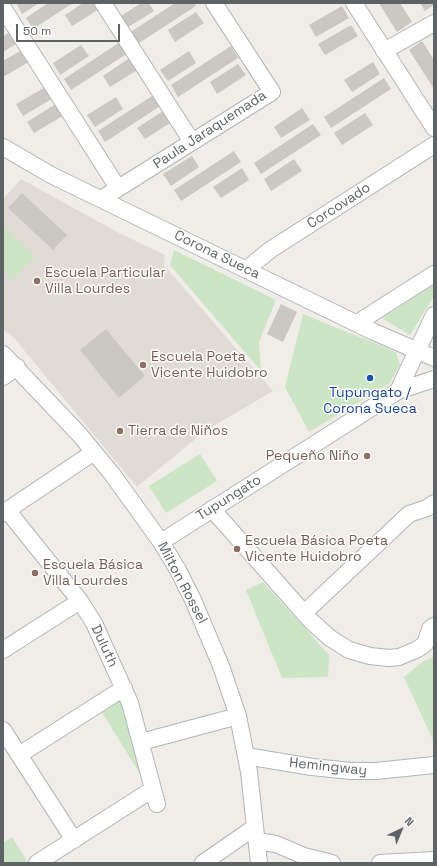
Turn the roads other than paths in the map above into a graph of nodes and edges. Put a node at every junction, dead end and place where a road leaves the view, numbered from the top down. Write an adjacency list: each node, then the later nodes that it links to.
1 (102, 3): 8 (street)
2 (214, 3): 8 (street, Paula Jaraquemada)
3 (354, 3): 6 (street)
4 (3, 8): 11 (street)
5 (434, 22): 6 (street)
6 (384, 51): 7 (street)
7 (434, 128)
8 (192, 142): 11 (street, Paula Jaraquemada)
9 (434, 145): 13 (street, Corcovado)
10 (3, 147): 12 (street, Corona Sueca)
11 (118, 188): 12 (street, Paula Jaraquemada)
12 (101, 199): 13 (street, Corona Sueca)
13 (247, 269): 16 (street, Corona Sueca)
14 (434, 274): 16 (street)
15 (434, 315): 17 (street)
16 (357, 324): 17 (street, Corona Sueca)
17 (416, 350): 19 (street, Corona Sueca); 23 (street)
18 (3, 354): 20 (street, Milton Rossel)
19 (434, 358)
20 (17, 367): 21 (street); 24 (street, Milton Rossel)
21 (3, 377)
22 (434, 379): 23 (street, Tupungato)
23 (398, 391): 26 (street, Tupungato)
24 (94, 452): 27 (street); 28 (street, Milton Rossel)
25 (434, 504): 30 (street)
26 (212, 509): 28 (street, Tupungato); 30 (street)
27 (5, 512): 29 (street, Duluth)
28 (161, 542): 35 (street, Milton Rossel)
29 (80, 601): 33 (street); 34 (street, Duluth)
30 (304, 613): 32 (street)
31 (434, 626): 32 (street)
32 (430, 648)
33 (3, 650)
34 (124, 688): 37 (street, Duluth); 38 (street)
35 (238, 716): 37 (street); 39 (street, Milton Rossel)
36 (3, 730): 38 (street)
37 (141, 742): 42 (street, Duluth)
38 (19, 755): 42 (street)
39 (246, 756): 40 (street, Hemingway); 41 (street, Milton Rossel)
40 (434, 765)
41 (256, 834): 45 (street); 46 (street, Milton Rossel); 47 (street)
42 (74, 840): 44 (street)
43 (434, 860): 48 (street)
44 (37, 863)
45 (203, 863)
46 (259, 863)
47 (332, 863)
48 (380, 863)

